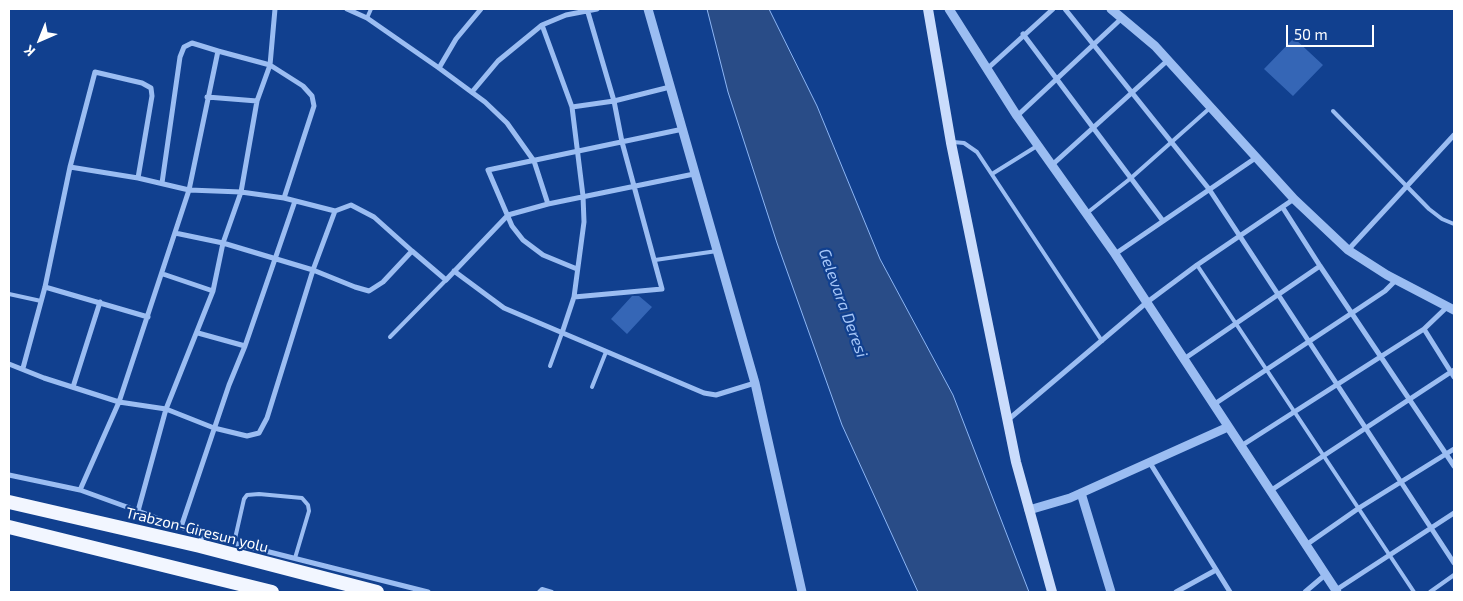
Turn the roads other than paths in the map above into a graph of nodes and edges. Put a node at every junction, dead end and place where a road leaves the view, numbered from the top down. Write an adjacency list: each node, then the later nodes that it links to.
1 (275, 9): 20 (street)
2 (347, 9): 13 (street)
3 (371, 9): 13 (lane)
4 (481, 9): 21 (street)
5 (597, 9): 12 (street)
6 (648, 9): 24 (street)
7 (928, 9): 39 (main road)
8 (950, 9): 22 (street)
9 (1053, 9): 16 (street)
10 (1065, 9): 17 (street)
11 (1111, 9): 14 (street)
12 (588, 10): 15 (street); 29 (street)
13 (367, 18): 21 (street)
14 (1122, 18): 17 (street); 19 (street)
15 (542, 25): 25 (street); 30 (street)
16 (1023, 34): 22 (street); 23 (street)
17 (1094, 44): 23 (street); 26 (street)
18 (218, 51): 20 (street); 27 (street); 50 (street)
19 (1168, 60): 26 (street); 31 (street)
20 (270, 65): 28 (street); 57 (street)
21 (439, 68): 25 (street)
22 (987, 69): 33 (street)
23 (1057, 78): 33 (street); 34 (street)
24 (670, 86): 29 (street); 35 (street)
25 (472, 92): 43 (street)
26 (1133, 92): 34 (street); 38 (street)
27 (207, 96): 28 (street); 54 (street)
28 (257, 101): 55 (street)
29 (614, 101): 30 (street); 37 (street)
30 (572, 107): 41 (street)
31 (1211, 107): 38 (lane); 42 (street)
32 (1333, 111): 52 (lane)
33 (1017, 116): 40 (street)
34 (1094, 128): 44 (street); 49 (street)
35 (684, 129): 37 (street); 46 (street)
36 (1454, 135): 52 (street)
37 (622, 142): 41 (street); 51 (street)
38 (1172, 142): 49 (lane); 53 (street)
39 (951, 143): 47 (lane); 120 (main road)
40 (1037, 146): 44 (street); 47 (lane)
41 (577, 151): 43 (street); 56 (street)
42 (1257, 157): 53 (street); 58 (street)
43 (534, 161): 60 (street); 64 (street)
44 (1051, 166): 63 (street)
45 (70, 167): 48 (street); 48 (street); 84 (street)
46 (694, 174): 51 (street); 72 (street)
47 (992, 174): 100 (lane)
48 (138, 178): 50 (street)
49 (1131, 178): 63 (lane); 65 (street)
50 (162, 184): 54 (street)
51 (635, 186): 56 (street); 75 (street)
52 (1407, 187): 66 (lane); 70 (street)
53 (1209, 189): 65 (street); 68 (street)
54 (189, 190): 55 (street); 67 (street)
55 (241, 192): 57 (street); 69 (street)
56 (584, 196): 60 (street); 78 (street)
57 (284, 198): 59 (street)
58 (1294, 199): 61 (street); 70 (street)
59 (295, 201): 62 (street); 74 (street)
60 (548, 204): 64 (street)
61 (1284, 208): 68 (street); 77 (street)
62 (335, 211): 71 (street); 79 (street)
63 (1086, 214): 73 (street)
64 (508, 215): 78 (street); 80 (street)
65 (1163, 221): 73 (street)
66 (1454, 224)
67 (175, 232): 69 (street); 81 (street)
68 (1241, 234): 76 (street); 87 (street)
69 (223, 243): 74 (street); 85 (street)
70 (1348, 250): 83 (street)
71 (412, 251): 79 (street); 82 (street)
72 (717, 251): 75 (lane); 111 (street)
73 (1115, 254): 91 (street)
74 (274, 259): 79 (street); 102 (street)
75 (655, 260): 88 (street)
76 (1197, 265): 91 (street); 95 (lane)
77 (1320, 266): 87 (street); 93 (street)
78 (577, 269): 88 (street)
79 (313, 270): 122 (street)
80 (454, 271): 82 (street); 98 (street)
81 (163, 274): 85 (street); 94 (street)
82 (446, 280): 99 (lane)
83 (1396, 280): 92 (street); 93 (street)
84 (45, 287): 89 (street); 90 (street)
85 (213, 291): 97 (street)
86 (9, 294): 89 (lane)
87 (1279, 294): 95 (street); 101 (street)
88 (574, 297): 98 (street)
89 (41, 301): 108 (street)
90 (100, 302): 94 (street); 114 (street)
91 (1146, 303): 100 (street); 105 (street)
92 (1451, 309): 96 (street)
93 (1352, 314): 101 (street); 104 (street)
94 (148, 317): 116 (street)
95 (1236, 323): 105 (street); 109 (lane)
96 (1424, 329): 104 (street); 110 (street)
97 (198, 333): 102 (street); 118 (street)
98 (562, 333): 103 (street); 107 (lane)
99 (390, 338)
100 (1102, 341): 120 (street)
101 (1309, 342): 109 (street); 112 (street)
102 (245, 346): 122 (street)
103 (606, 352): 111 (street); 113 (lane)
104 (1381, 357): 112 (street); 115 (street)
105 (1184, 359): 117 (street)
106 (9, 364): 108 (street)
107 (550, 366)
108 (23, 368): 114 (street)
109 (1267, 370): 117 (street); 119 (lane)
110 (1453, 373): 115 (street)
111 (755, 383): 158 (street)
112 (1338, 386): 119 (street); 123 (street)
113 (592, 387)
114 (73, 388): 116 (street)
115 (1410, 399): 123 (street); 126 (street)
116 (119, 402): 118 (street); 132 (street)
117 (1213, 405): 121 (street)
118 (166, 408): 122 (street); 138 (street)
119 (1295, 412): 124 (street); 127 (lane)
120 (1008, 419): 137 (main road)
121 (1228, 427): 124 (street); 128 (street)
122 (214, 428): 141 (street)
123 (1366, 428): 127 (street); 131 (street)
124 (1240, 447): 133 (street)
125 (1454, 450): 126 (street)
126 (1447, 455): 129 (street); 131 (street)
127 (1324, 457): 133 (street); 136 (lane)
128 (1150, 463): 134 (street); 149 (street)
129 (1454, 466)
130 (9, 474): 132 (street)
131 (1401, 482): 136 (street); 142 (street)
132 (80, 490): 138 (street)
133 (1270, 491): 145 (street)
134 (1081, 493): 137 (street); 160 (street)
135 (9, 502): 143 (highway, Trabzon-Giresun yolu)
136 (1359, 508): 145 (street); 146 (lane)
137 (1029, 510): 159 (main road)
138 (138, 511): 141 (street)
139 (1454, 513): 142 (street)
140 (9, 527): 153 (highway)
141 (181, 527): 143 (street)
142 (1431, 528): 146 (street); 148 (street)
143 (201, 541): 144 (street); 154 (highway, Trabzon-Giresun yolu)
144 (234, 543): 147 (street); 147 (lane)
145 (1305, 545): 150 (street)
146 (1390, 555): 152 (street); 164 (lane)
147 (295, 558): 155 (street)
148 (1454, 563)
149 (1216, 570): 161 (street); 162 (street)
150 (1326, 575): 152 (street); 163 (street)
151 (1454, 575): 165 (lane)
152 (1337, 591)
153 (272, 592)
154 (377, 592)
155 (428, 592)
156 (539, 592): 157 (lane)
157 (552, 592)
158 (802, 592)
159 (1052, 592)
160 (1111, 592)
161 (1176, 592)
162 (1230, 592)
163 (1305, 592)
164 (1414, 592)
165 (1430, 592)

